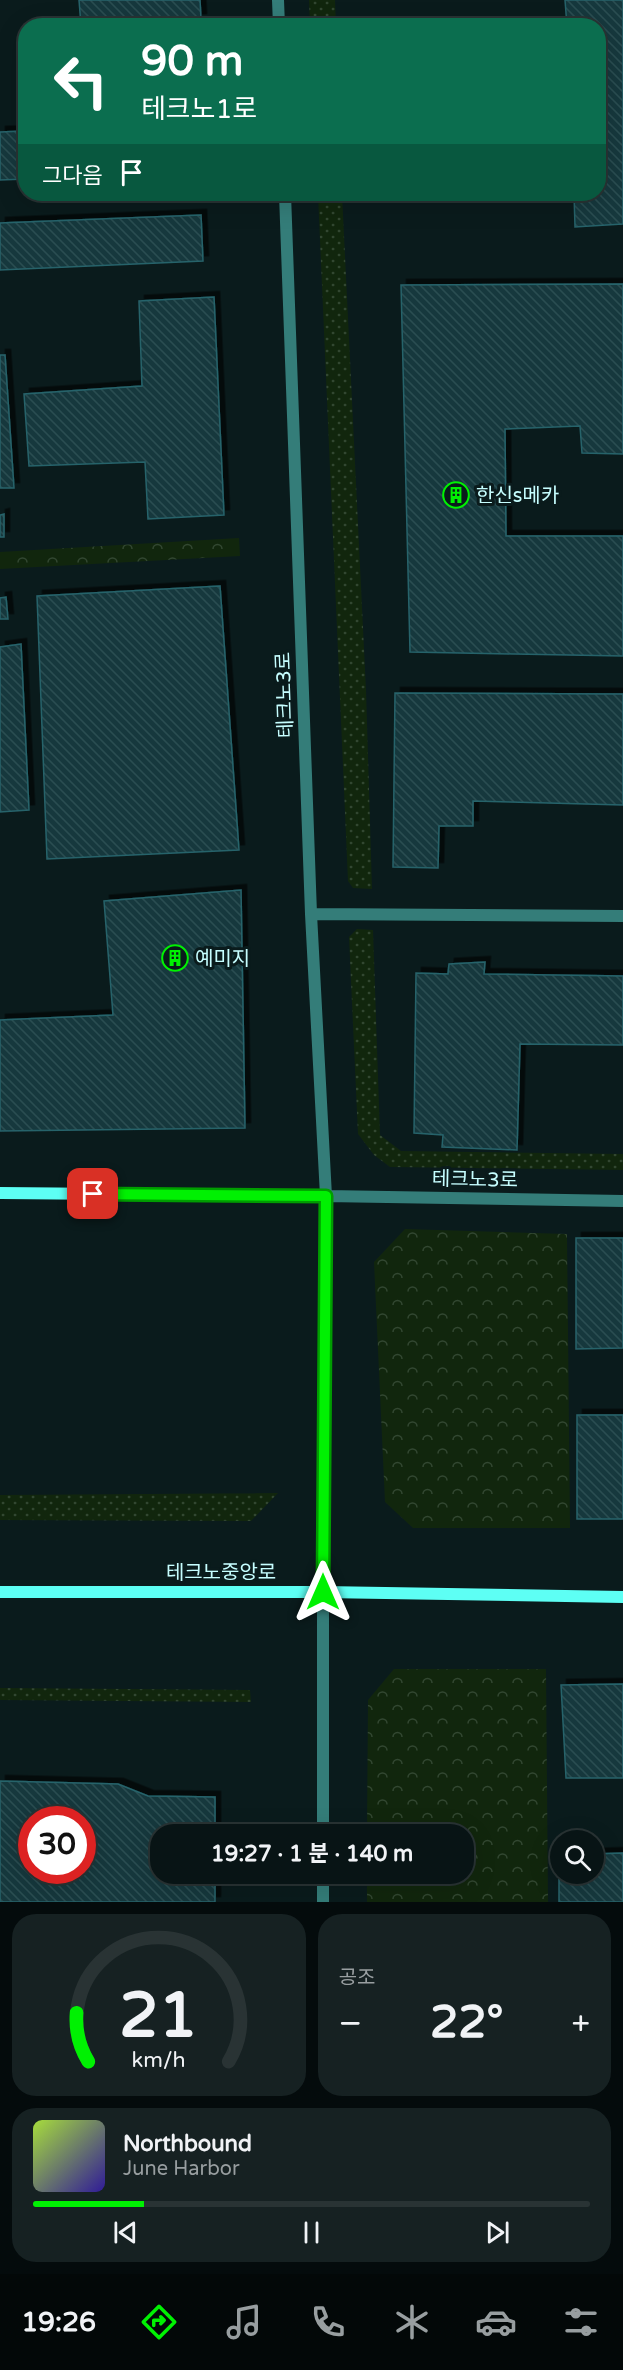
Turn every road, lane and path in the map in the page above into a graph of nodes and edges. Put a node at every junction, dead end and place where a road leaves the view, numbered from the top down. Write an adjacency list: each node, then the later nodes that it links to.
1 (278, 0): 2 (street)
2 (279, 18)
3 (285, 201): 4 (street, 테크노3로)
4 (311, 914): 5 (street); 7 (street, 테크노3로)
5 (623, 916)
6 (0, 1193): 7 (main road)
7 (326, 1196): 8 (street, 테크노3로); 10 (street, 테크노3로)
8 (623, 1201)
9 (0, 1592): 10 (main road, 테크노중앙로)
10 (323, 1592): 11 (main road, 테크노중앙로); 12 (street, 테크노3로)
11 (623, 1597)
12 (323, 1824)
13 (323, 1884): 14 (street)
14 (323, 1902)

